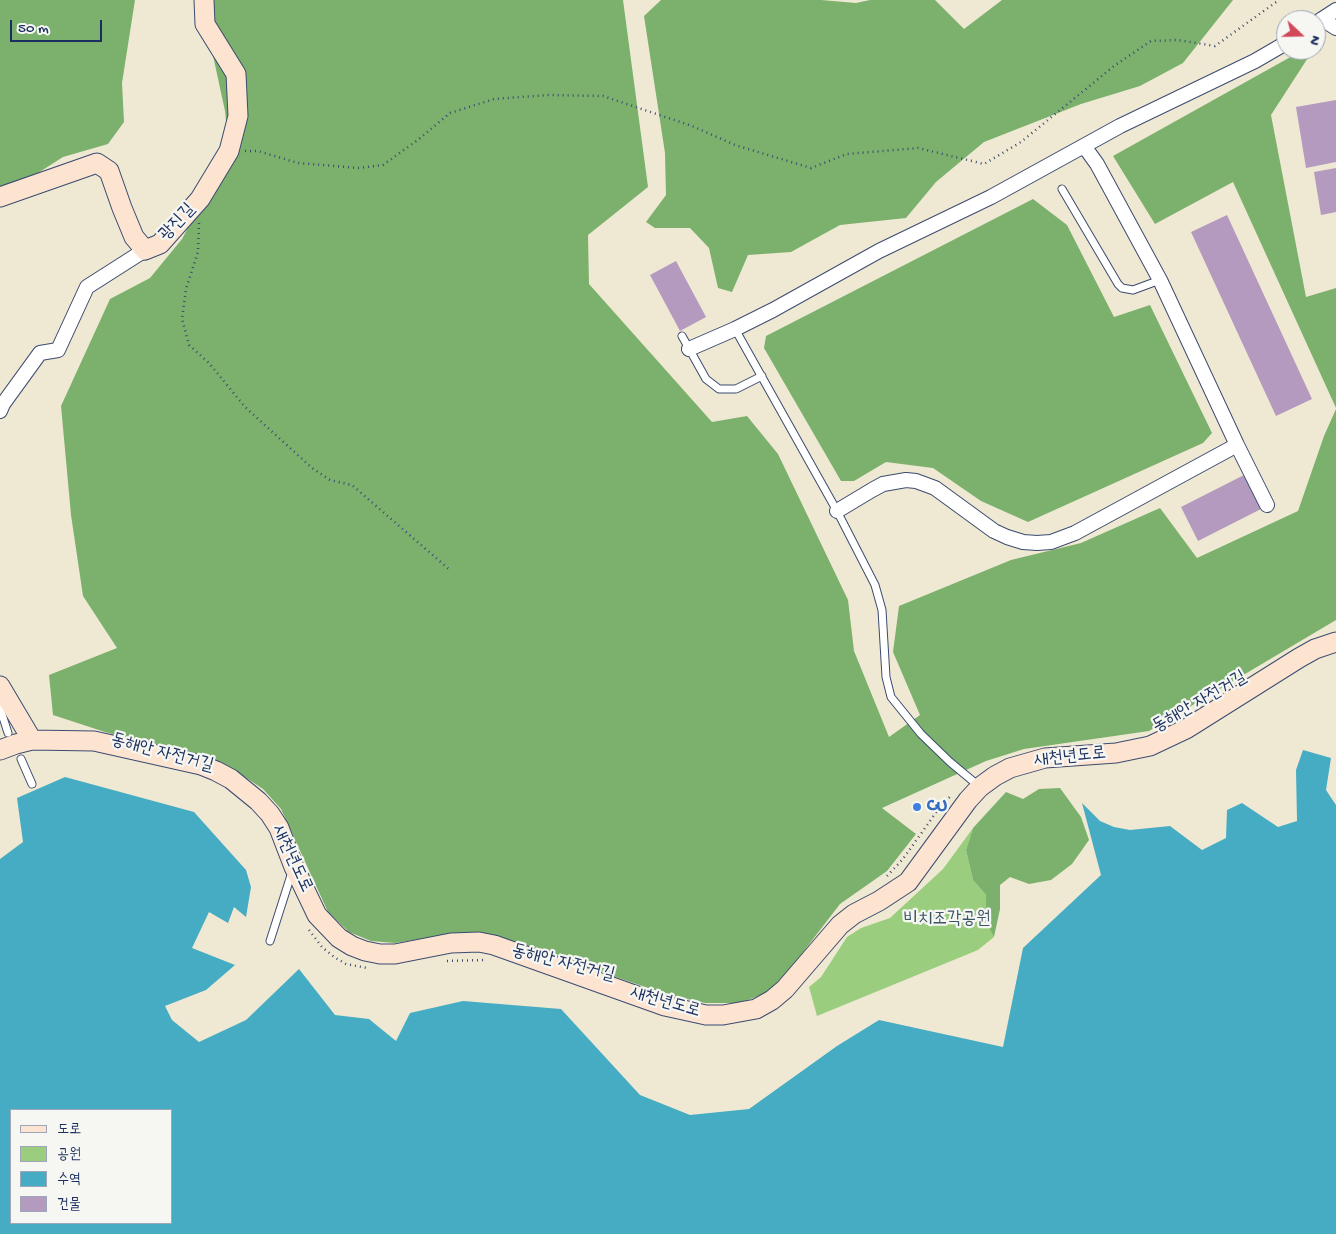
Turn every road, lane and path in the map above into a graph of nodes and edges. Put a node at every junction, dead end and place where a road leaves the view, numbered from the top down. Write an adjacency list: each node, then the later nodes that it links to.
1 (204, 0): 5 (street, 광진길)
2 (1279, 0): 5 (path)
3 (1276, 49): 4 (street)
4 (1084, 146): 10 (street); 11 (street)
5 (229, 151): 8 (street, 광진길)
6 (1062, 189): 10 (lane)
7 (0, 197): 9 (street, 광진길)
8 (200, 199): 9 (street, 광진길); 18 (path)
9 (145, 250): 14 (street)
10 (1160, 280): 15 (street)
11 (735, 330): 12 (street); 13 (lane)
12 (685, 342): 13 (lane)
13 (762, 376): 17 (lane)
14 (0, 411)
15 (1237, 445): 16 (street); 17 (street)
16 (1267, 504)
17 (837, 511): 25 (lane)
18 (451, 571)
19 (1336, 642): 25 (street, 새천년도로)
20 (0, 686): 22 (street)
21 (0, 708): 23 (lane)
22 (32, 740): 23 (street, 새천년도로); 27 (street, 새천년도로)
23 (2, 745)
24 (21, 760): 26 (lane)
25 (975, 783): 27 (street, 새천년도로); 28 (path)
26 (32, 784)
27 (294, 867): 30 (lane)
28 (884, 880)
29 (307, 926): 33 (path)
30 (270, 941)
31 (487, 960): 32 (path, 동해안 자전거길)
32 (445, 961)
33 (374, 969)

